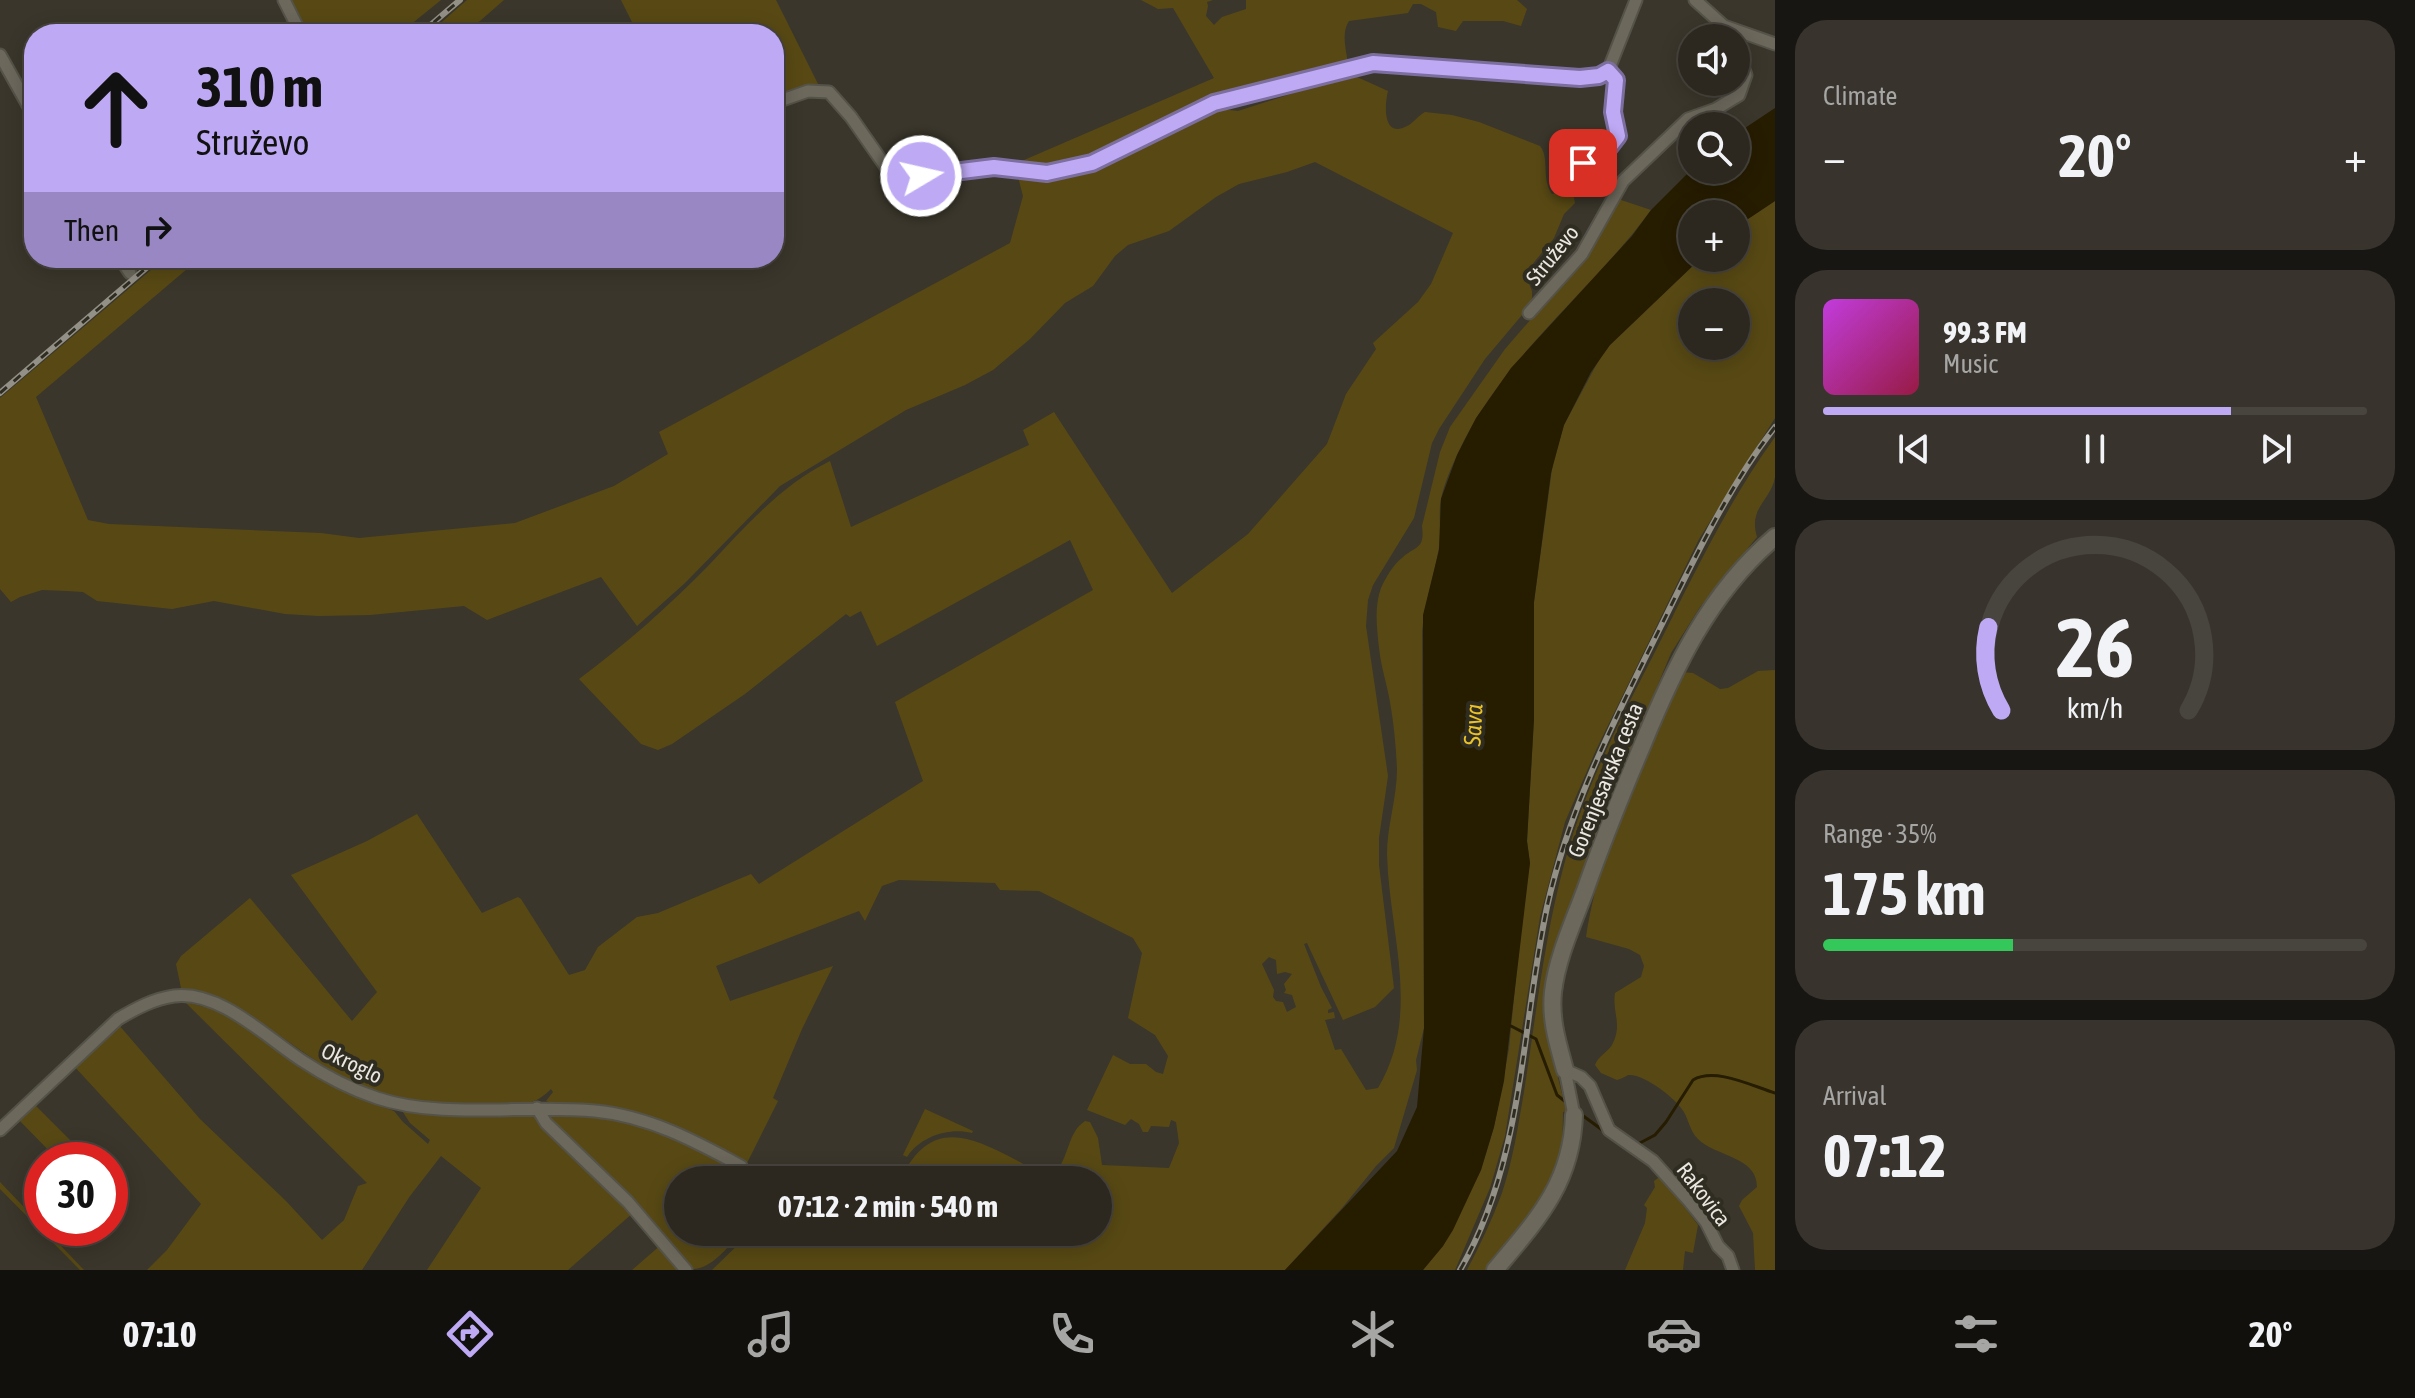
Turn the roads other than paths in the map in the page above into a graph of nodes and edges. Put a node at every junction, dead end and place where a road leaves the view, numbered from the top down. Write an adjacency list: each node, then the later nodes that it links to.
1 (284, 0): 4 (street)
2 (1636, 0): 9 (street)
3 (1695, 0): 5 (street)
4 (296, 24)
5 (1722, 24)
6 (1750, 35): 7 (street)
7 (1775, 44)
8 (0, 55): 11 (street)
9 (1608, 71): 12 (street); 13 (street)
10 (1737, 96): 16 (street, Struževo)
11 (24, 98)
12 (784, 99)
13 (1583, 163)
14 (127, 268): 15 (street)
15 (130, 273)
16 (1529, 313)
17 (1775, 537): 18 (street, Gorenjesavska cesta)
18 (1565, 1070): 20 (street); 25 (street, Rakovica)
19 (537, 1108): 21 (street, Okroglo); 22 (street, Okroglo); 23 (street)
20 (1573, 1109): 24 (street)
21 (0, 1130)
22 (741, 1166)
23 (686, 1270)
24 (1495, 1270)
25 (1733, 1270)

